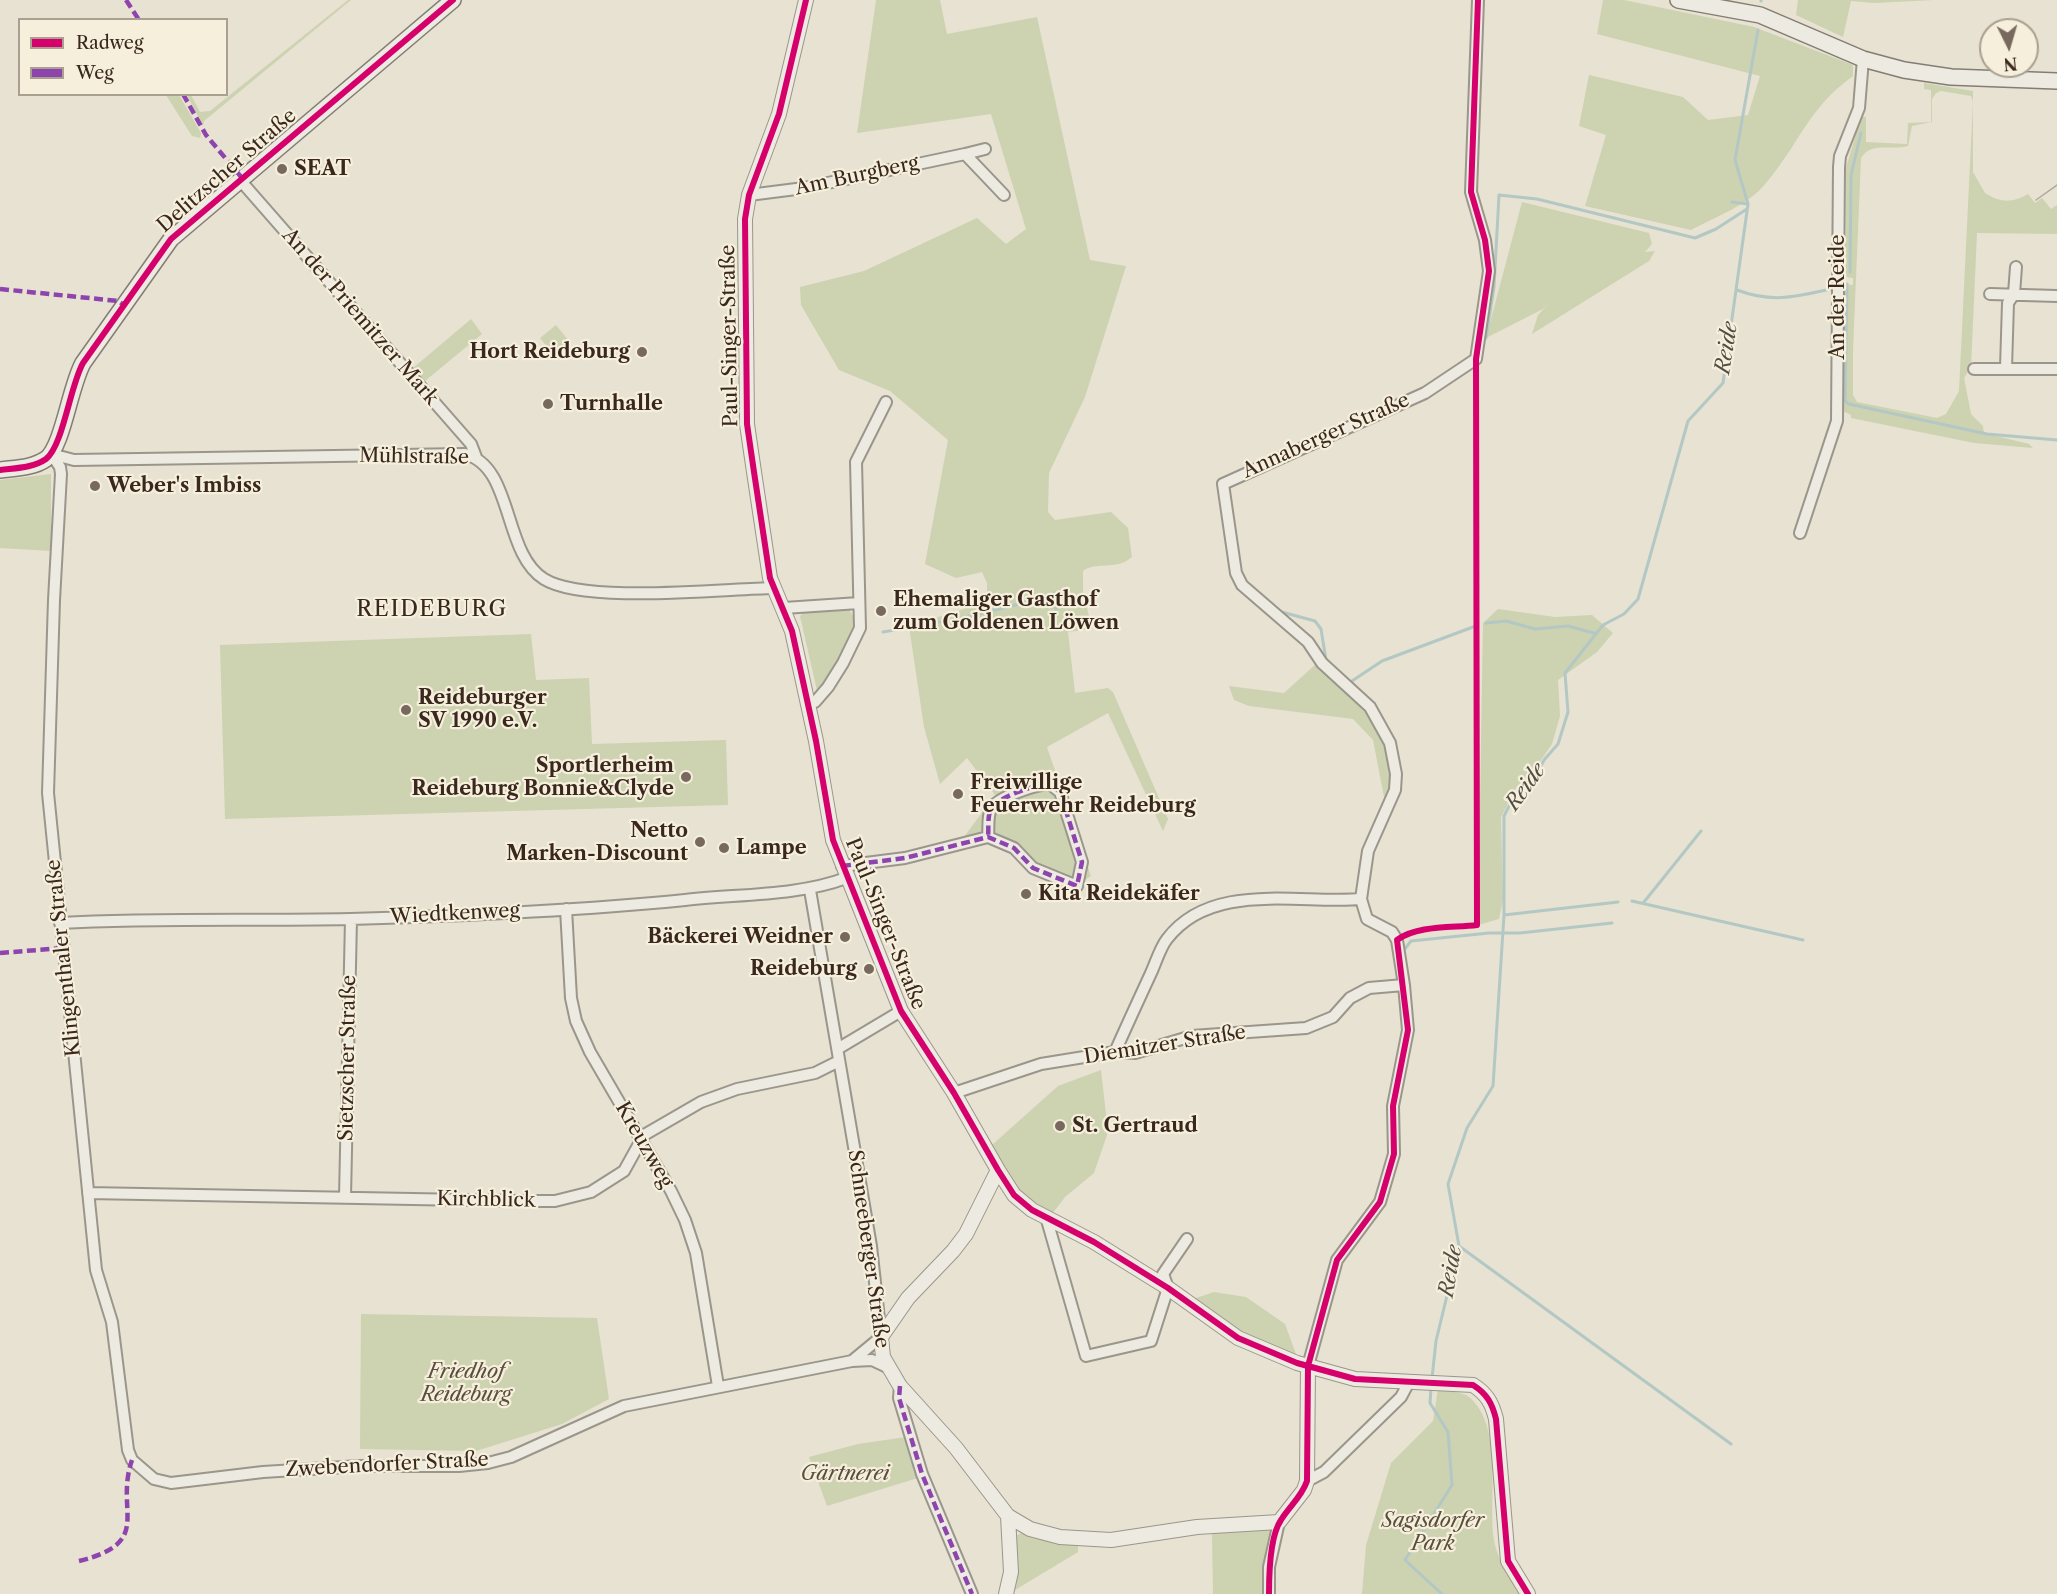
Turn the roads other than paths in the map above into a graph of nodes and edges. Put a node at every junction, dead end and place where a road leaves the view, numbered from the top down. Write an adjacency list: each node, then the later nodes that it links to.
1 (453, 0): 9 (main road, Delitzscher Straße)
2 (806, 0): 10 (street, Paul-Singer-Straße)
3 (1478, 0): 31 (street, Annaberger Straße)
4 (1678, 0): 5 (main road)
5 (1863, 59): 6 (main road); 23 (street, An der Reide)
6 (2057, 81)
7 (986, 149): 8 (street, Am Burgberg)
8 (965, 154): 10 (street, Am Burgberg); 11 (street)
9 (240, 180): 20 (street, An der Priemitzer Mark); 21 (main road, Delitzscher Straße)
10 (749, 195): 24 (street, Paul-Singer-Straße)
11 (1004, 195)
12 (2016, 267): 14 (street)
13 (1990, 294): 14 (street)
14 (2014, 294): 15 (street); 16 (street)
15 (2057, 296)
16 (2006, 368): 17 (street); 18 (street)
17 (1974, 369)
18 (2057, 369)
19 (886, 402): 25 (street)
20 (476, 457): 21 (street, Mühlstraße); 24 (street, Mühlstraße)
21 (59, 460): 22 (main road); 36 (street, Klingenthaler Straße)
22 (0, 470)
23 (1800, 533)
24 (774, 588): 26 (street, Paul-Singer-Straße)
25 (859, 603): 26 (street); 27 (street)
26 (784, 608): 27 (street, Paul-Singer-Straße)
27 (808, 703): 29 (street, Paul-Singer-Straße)
28 (988, 837): 28 (street); 29 (street, Paul-Singer-Straße)
29 (844, 872): 30 (street, Wiedtkenweg); 38 (street, Paul-Singer-Straße)
30 (810, 890): 33 (street, Wiedtkenweg); 39 (street, Schneeberger Straße)
31 (1361, 898): 32 (street); 35 (street, Annaberger Straße)
32 (1344, 900): 35 (street); 40 (street)
33 (566, 909): 34 (street, Wiedtkenweg); 43 (street, Kreuzweg)
34 (351, 919): 36 (street, Wiedtkenweg); 46 (street, Sietzscher Straße)
35 (1367, 920): 37 (street)
36 (60, 923): 45 (street, Klingenthaler Straße)
37 (1404, 985): 40 (street, Diemitzer Straße); 52 (street)
38 (901, 1011): 39 (street, Paul-Singer-Straße); 42 (street, Paul-Singer-Straße)
39 (839, 1048): 41 (street, Schneeberger Straße)
40 (1115, 1052): 42 (street, Diemitzer Straße)
41 (839, 1061): 43 (street, Kirchblick); 50 (street, Schneeberger Straße)
42 (954, 1093): 44 (street, Paul-Singer-Straße)
43 (641, 1139): 46 (street, Kirchblick); 55 (street, Kreuzweg)
44 (998, 1170): 47 (street, Paul-Singer-Straße); 50 (street, Zwebendorfer Straße)
45 (88, 1193): 46 (street, Kirchblick); 57 (street, Klingenthaler Straße)
46 (345, 1197)
47 (1047, 1220): 49 (street, Paul-Singer-Straße); 49 (street)
48 (1188, 1239): 49 (street)
49 (1168, 1288): 52 (street, Paul-Singer-Straße)
50 (882, 1336): 51 (street, Zwebendorfer Straße); 53 (street, Schneeberger Straße)
51 (852, 1361): 53 (street, Zwebendorfer Straße); 55 (street, Zwebendorfer Straße)
52 (1308, 1366): 54 (street, Paul-Singer-Straße); 58 (street)
53 (887, 1367): 56 (street, Schneeberger Straße)
54 (1423, 1382): 58 (street); 64 (street, Paul-Singer-Straße)
55 (718, 1386): 57 (street, Zwebendorfer Straße)
56 (900, 1386): 59 (street); 61 (street, Schneeberger Straße)
57 (132, 1460)
58 (1307, 1481): 60 (street)
59 (1008, 1516): 60 (street); 62 (street)
60 (1279, 1522): 63 (street)
61 (972, 1594)
62 (1006, 1594)
63 (1269, 1594)
64 (1528, 1594)

